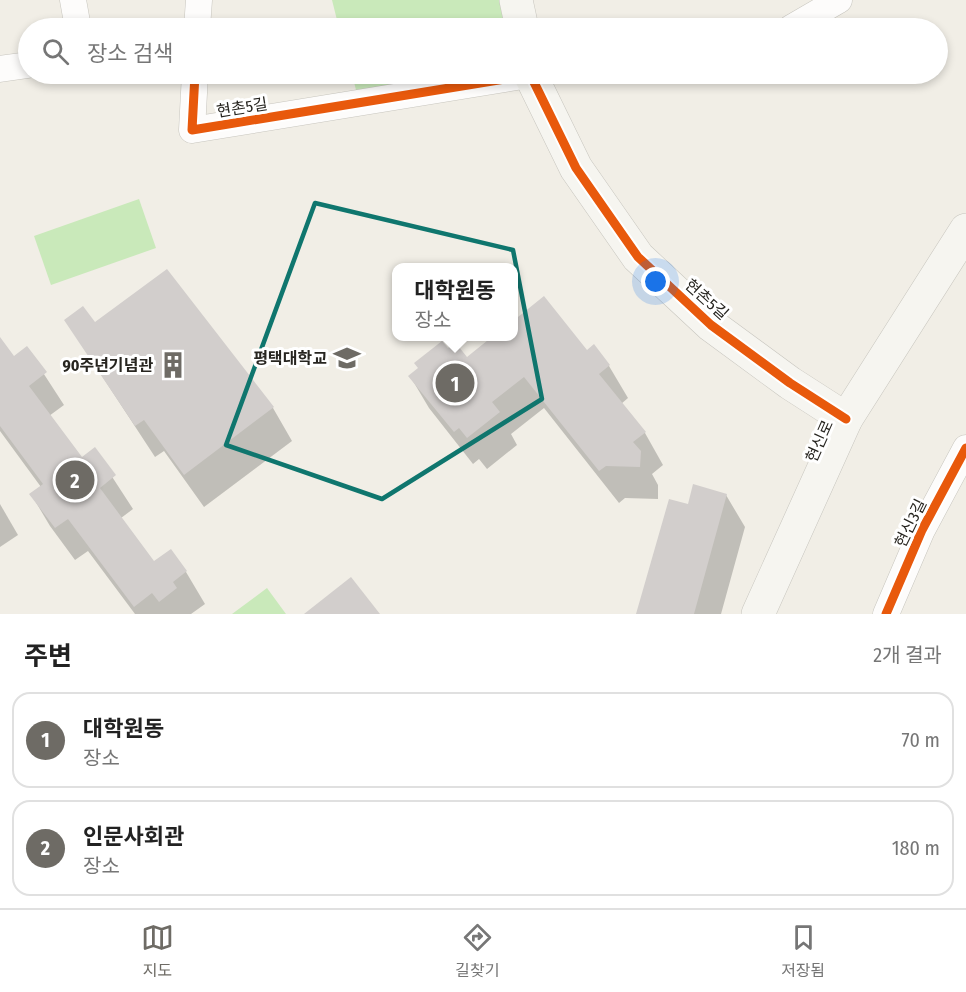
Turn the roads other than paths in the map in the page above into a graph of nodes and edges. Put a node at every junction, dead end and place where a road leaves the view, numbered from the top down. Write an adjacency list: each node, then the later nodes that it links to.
1 (73, 0): 5 (street)
2 (199, 0): 6 (street)
3 (516, 0): 7 (street)
4 (839, 0): 8 (street)
5 (76, 18)
6 (198, 18)
7 (520, 18)
8 (808, 18)
9 (18, 66): 10 (street)
10 (0, 69)
11 (194, 84): 12 (street, 현촌5길)
12 (475, 84)
13 (535, 84): 15 (street, 현촌5길)
14 (966, 230): 15 (street, 현신로)
15 (846, 419): 17 (street, 현신로)
16 (966, 448): 18 (street, 현신3길)
17 (758, 614)
18 (886, 614)

